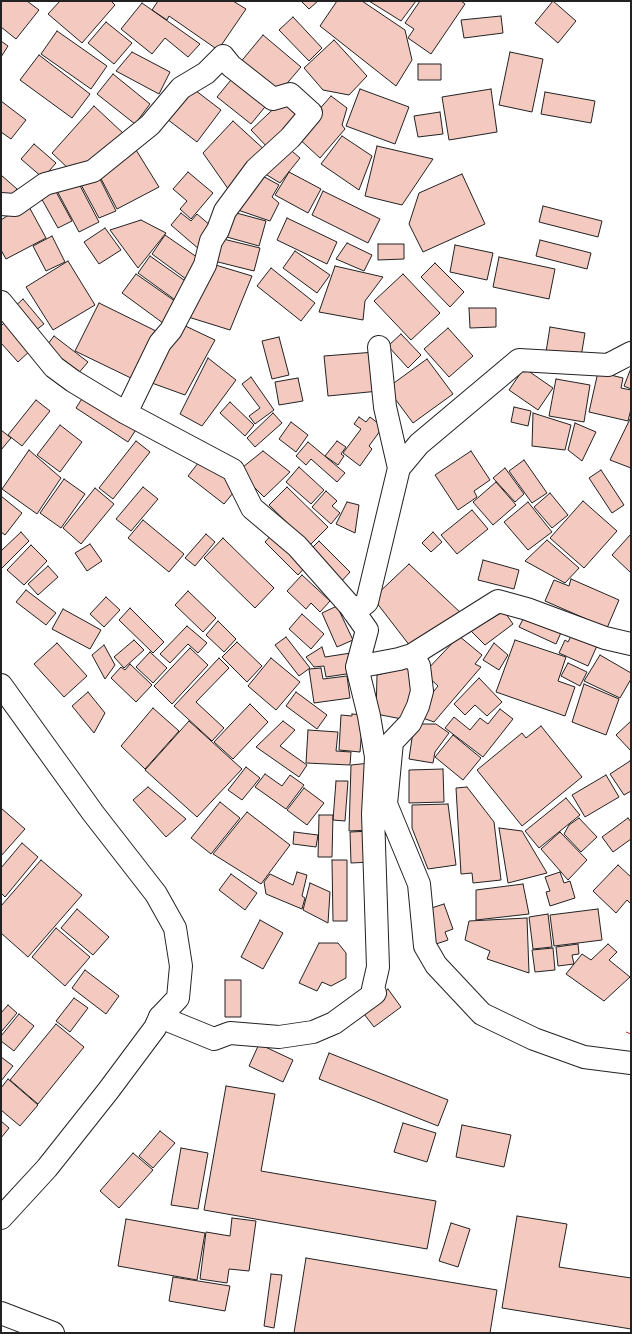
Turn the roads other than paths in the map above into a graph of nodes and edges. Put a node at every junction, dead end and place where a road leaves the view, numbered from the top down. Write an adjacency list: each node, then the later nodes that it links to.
1 (1, 204): 5 (street)
2 (1, 302): 5 (street)
3 (379, 347): 6 (street)
4 (631, 353): 6 (street)
5 (126, 413): 7 (street)
6 (399, 468): 7 (street)
7 (354, 612): 10 (street)
8 (631, 644): 9 (street)
9 (412, 655): 10 (street); 13 (street)
10 (357, 667): 12 (street)
11 (1, 685): 12 (street)
12 (160, 1017): 14 (street)
13 (631, 1063)
14 (1, 1218)
15 (1, 1313): 16 (street)
16 (53, 1333)

